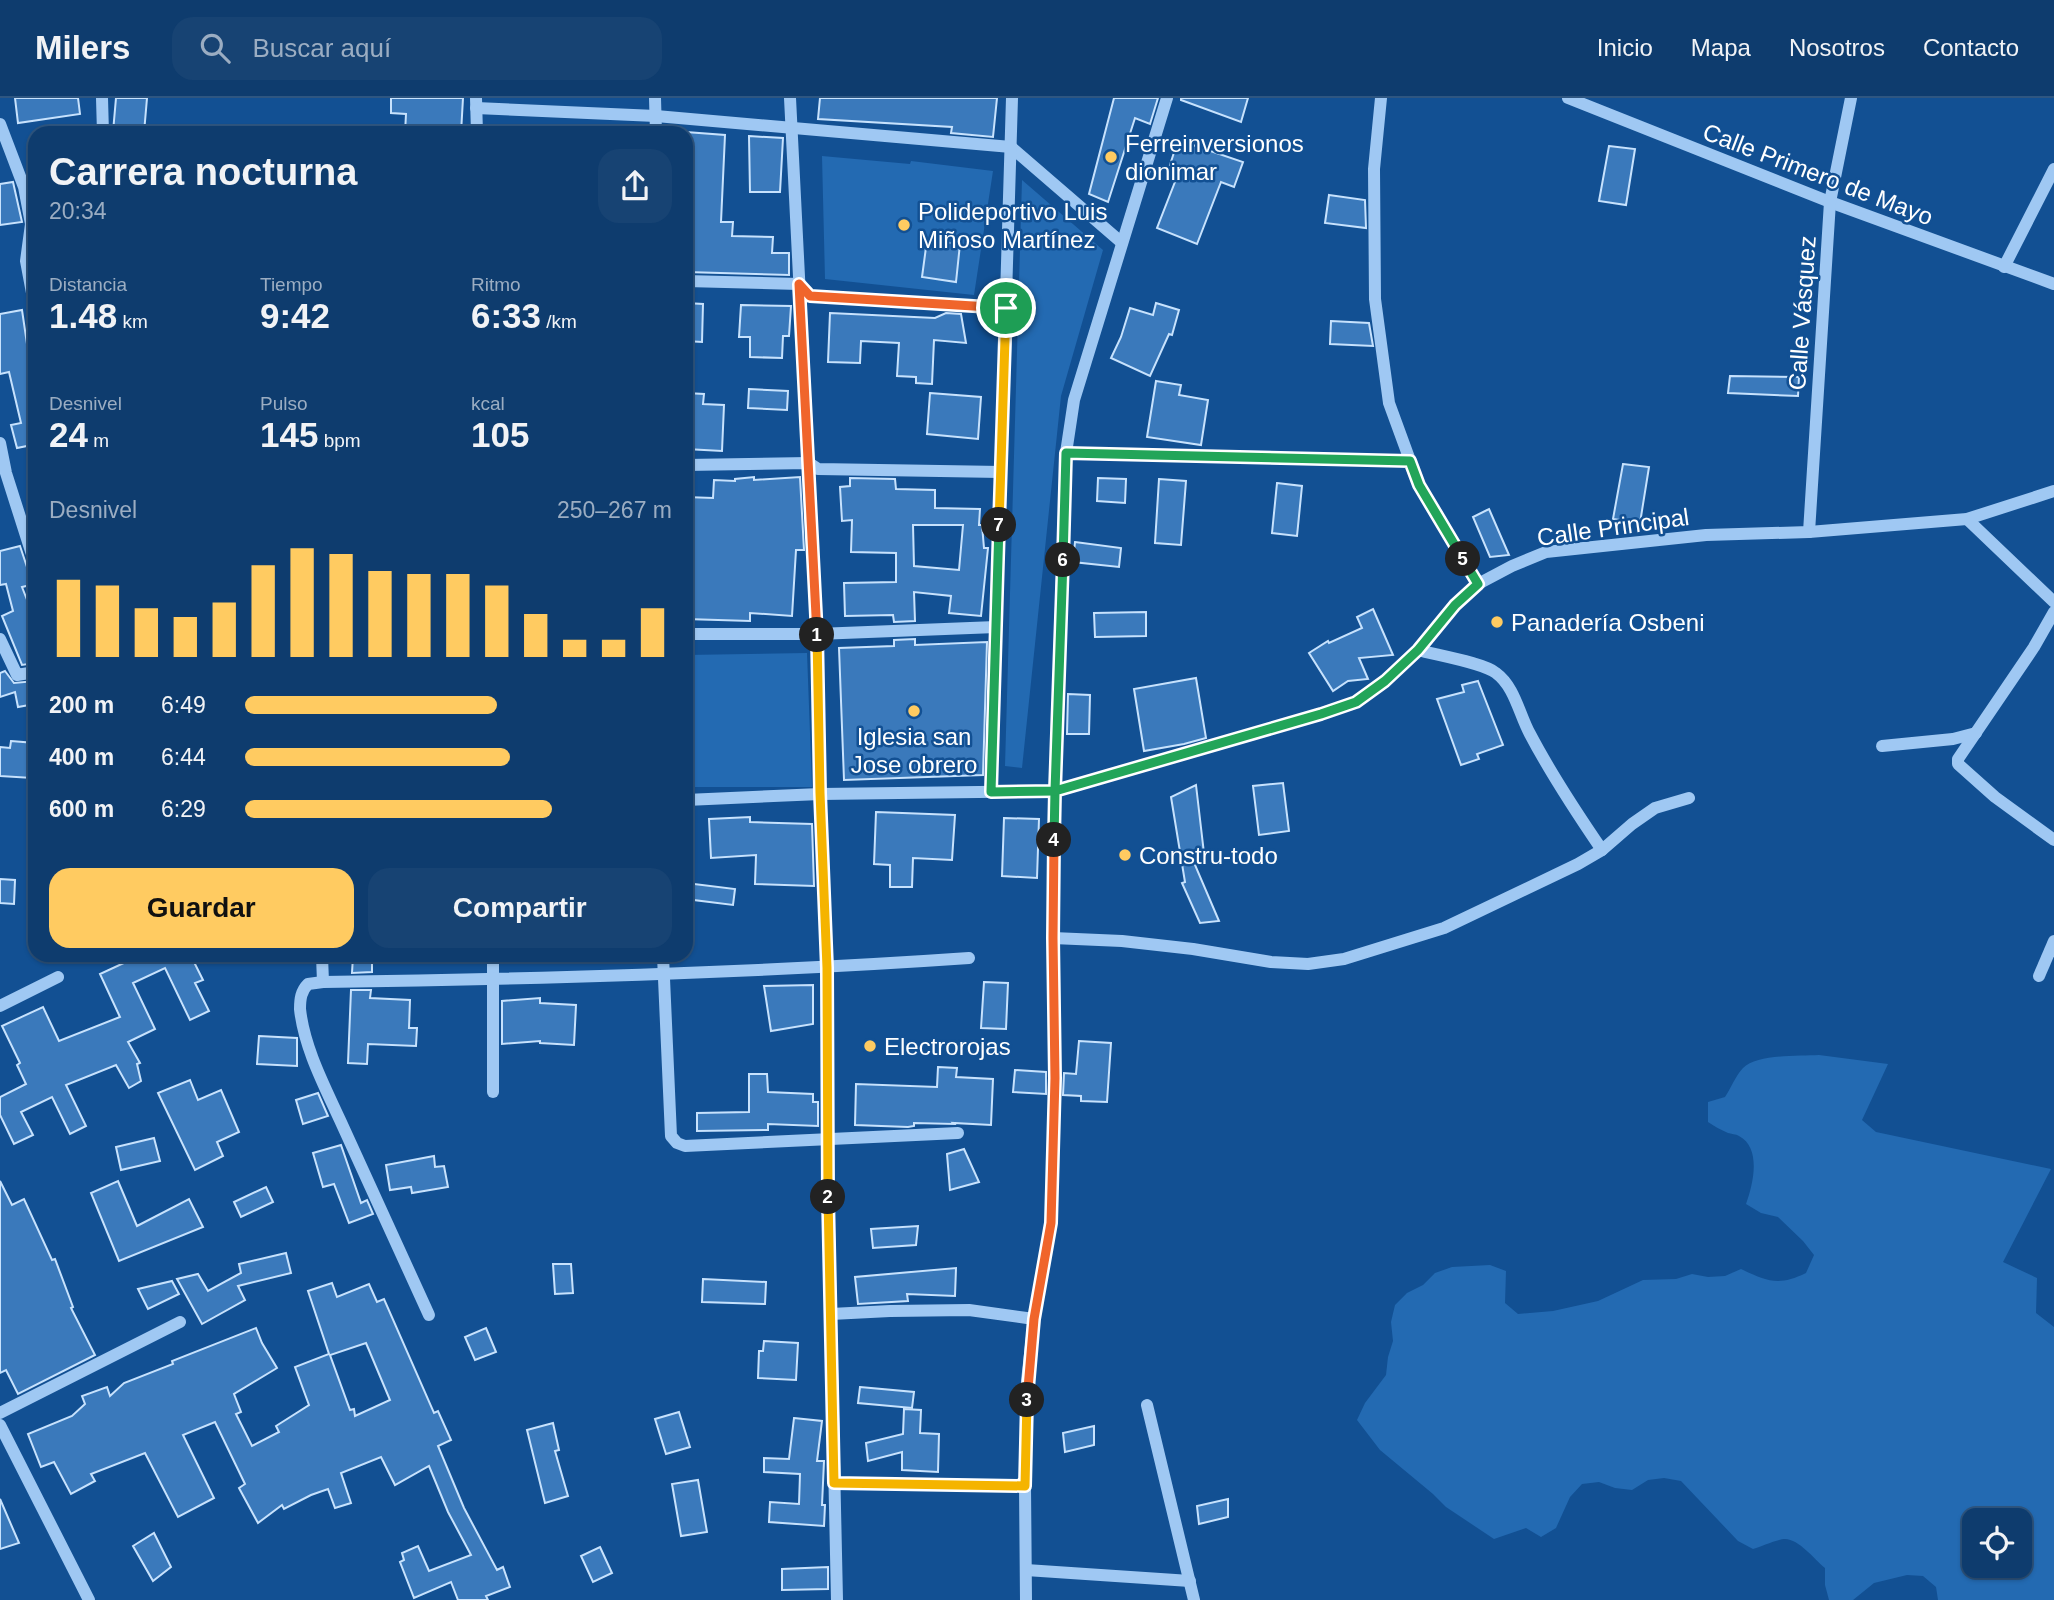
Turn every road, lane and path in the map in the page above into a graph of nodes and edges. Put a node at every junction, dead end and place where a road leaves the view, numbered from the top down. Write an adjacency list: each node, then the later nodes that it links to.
1 (102, 98): 12 (street)
2 (655, 98): 10 (street)
3 (790, 98): 15 (street)
4 (1012, 98): 16 (street)
5 (1167, 98): 20 (street)
6 (1381, 98): 30 (street)
7 (1567, 98): 18 (street, Calle Primero de Mayo)
8 (1851, 98): 18 (street, Calle Vásquez)
9 (476, 103): 10 (street); 13 (street)
10 (656, 116): 14 (street); 15 (street)
11 (0, 124): 19 (street)
12 (103, 126)
13 (477, 126)
14 (656, 126)
15 (790, 129): 16 (street); 25 (street)
16 (1011, 147): 20 (street); 27 (street)
17 (2054, 169): 22 (street)
18 (1830, 202): 22 (street, Calle Primero de Mayo); 36 (street, Calle Vásquez)
19 (28, 208)
20 (1121, 242): 29 (street)
21 (28, 246): 23 (street)
22 (2004, 267): 26 (street, Calle Primero de Mayo)
23 (28, 272)
24 (693, 281): 25 (street)
25 (799, 284): 27 (street); 31 (street)
26 (2054, 284)
27 (1006, 308): 33 (street)
28 (0, 443): 37 (street)
29 (1066, 453): 30 (street); 49 (street)
30 (1410, 461): 38 (street)
31 (809, 463): 32 (street); 33 (street); 43 (street)
32 (693, 465)
33 (1001, 472): 41 (street)
34 (2054, 491): 35 (street, Calle Principal)
35 (1967, 519): 36 (street, Calle Principal); 39 (street)
36 (1809, 532): 38 (street, Calle Principal)
37 (28, 542)
38 (1478, 584): 45 (street, Calle Principal)
39 (2054, 601)
40 (2054, 612): 47 (street)
41 (996, 627): 43 (street); 50 (street)
42 (693, 634): 43 (street)
43 (817, 634): 51 (street)
44 (0, 639): 46 (street)
45 (1418, 650): 49 (street, Calle Principal); 55 (street)
46 (28, 673)
47 (1976, 733): 48 (street); 54 (street)
48 (1882, 746)
49 (1055, 791): 50 (street, Calle Principal); 56 (street)
50 (991, 792): 51 (street, Calle Principal)
51 (820, 793): 53 (street); 62 (street)
52 (1689, 798): 55 (street)
53 (693, 800)
54 (2054, 840)
55 (1602, 849): 56 (street)
56 (1053, 938): 74 (street)
57 (2054, 941): 64 (street)
58 (969, 958): 62 (street)
59 (323, 962): 67 (street)
60 (493, 962): 66 (street)
61 (663, 962): 63 (street)
62 (827, 968): 63 (street); 71 (street)
63 (663, 975): 66 (street); 71 (street)
64 (2039, 976)
65 (58, 977): 68 (street)
66 (493, 979): 67 (street); 69 (street)
67 (323, 982): 73 (street)
68 (0, 1006)
69 (493, 1093)
70 (958, 1133): 71 (street)
71 (827, 1138): 72 (street)
72 (831, 1314): 74 (street); 79 (street)
73 (429, 1315)
74 (1034, 1319): 80 (street)
75 (180, 1322): 77 (street)
76 (1147, 1405): 82 (street)
77 (0, 1413)
78 (0, 1425): 83 (street)
79 (834, 1483): 80 (street); 84 (street)
80 (1025, 1486): 81 (street)
81 (1026, 1570): 82 (street); 85 (street)
82 (1190, 1581): 86 (street)
83 (89, 1600)
84 (837, 1600)
85 (1026, 1600)
86 (1194, 1600)

